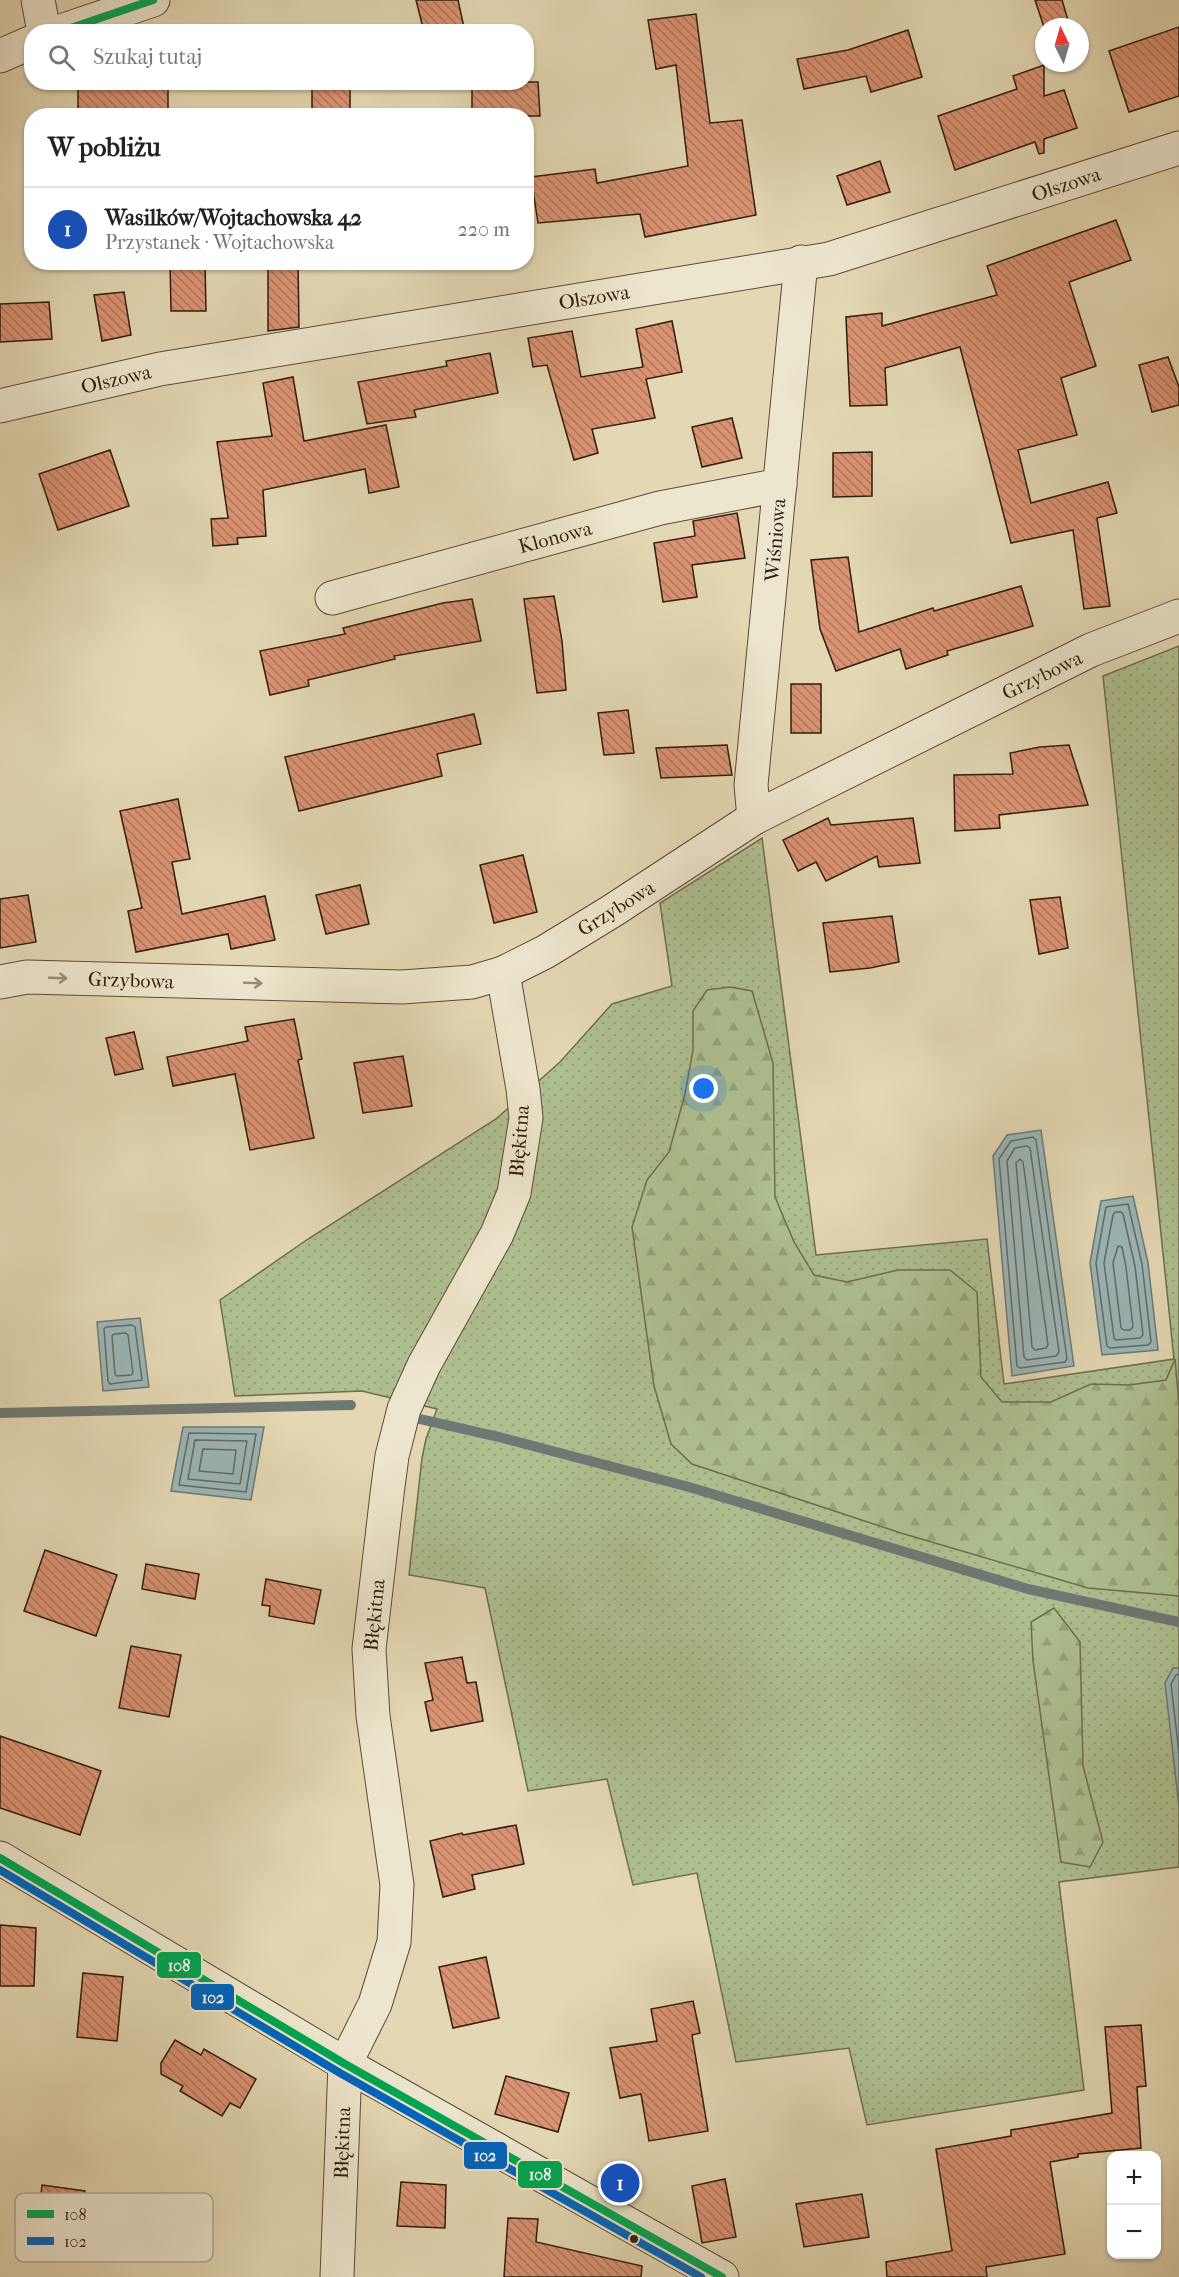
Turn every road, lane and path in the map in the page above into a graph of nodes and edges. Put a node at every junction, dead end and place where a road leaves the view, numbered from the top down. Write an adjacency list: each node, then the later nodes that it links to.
1 (38, 0): 3 (street)
2 (153, 0): 4 (street)
3 (42, 24)
4 (82, 24)
5 (24, 46): 6 (street)
6 (0, 56)
7 (1179, 148): 8 (street, Olszowa)
8 (801, 262): 9 (street, Olszowa); 10 (street, Wiśniowa)
9 (0, 406)
10 (780, 485): 11 (street, Klonowa); 13 (street, Wiśniowa)
11 (332, 598)
12 (1179, 616): 13 (street, Grzybowa)
13 (754, 818): 14 (street, Grzybowa)
14 (503, 973): 15 (street, Grzybowa, one-way to 14); 17 (street, Błękitna)
15 (0, 982)
16 (0, 1858): 17 (street)
17 (345, 2064): 18 (street, Błękitna); 19 (street)
18 (337, 2277)
19 (722, 2277)

